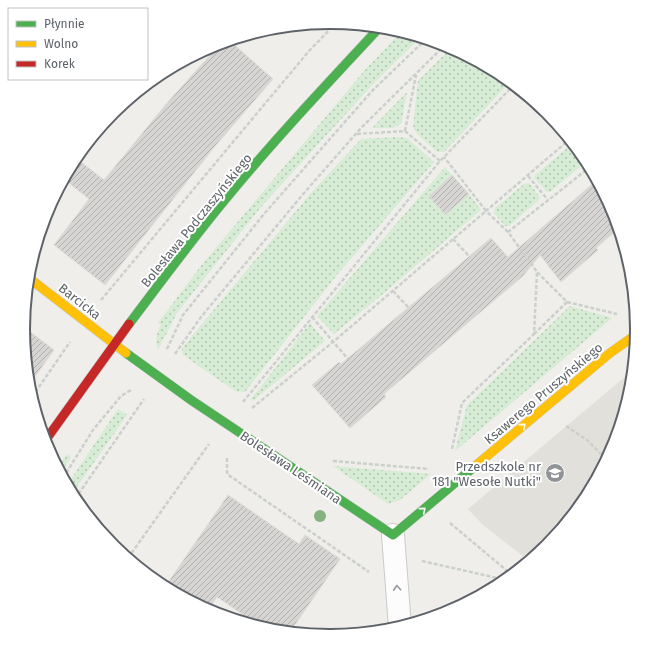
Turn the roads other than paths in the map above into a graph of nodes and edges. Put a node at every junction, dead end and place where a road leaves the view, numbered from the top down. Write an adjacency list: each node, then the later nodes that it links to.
1 (375, 33): 4 (street, Bolesława Podczaszyńskiego)
2 (34, 283): 4 (street, Barcicka)
3 (630, 339): 6 (street, Ksawerego Pruszyńskiego, one-way to 3)
4 (114, 345): 5 (street, Bolesława Podczaszyńskiego); 6 (street, Bolesława Leśmiana)
5 (50, 435)
6 (393, 535): 7 (street, one-way to 6)
7 (400, 621)

